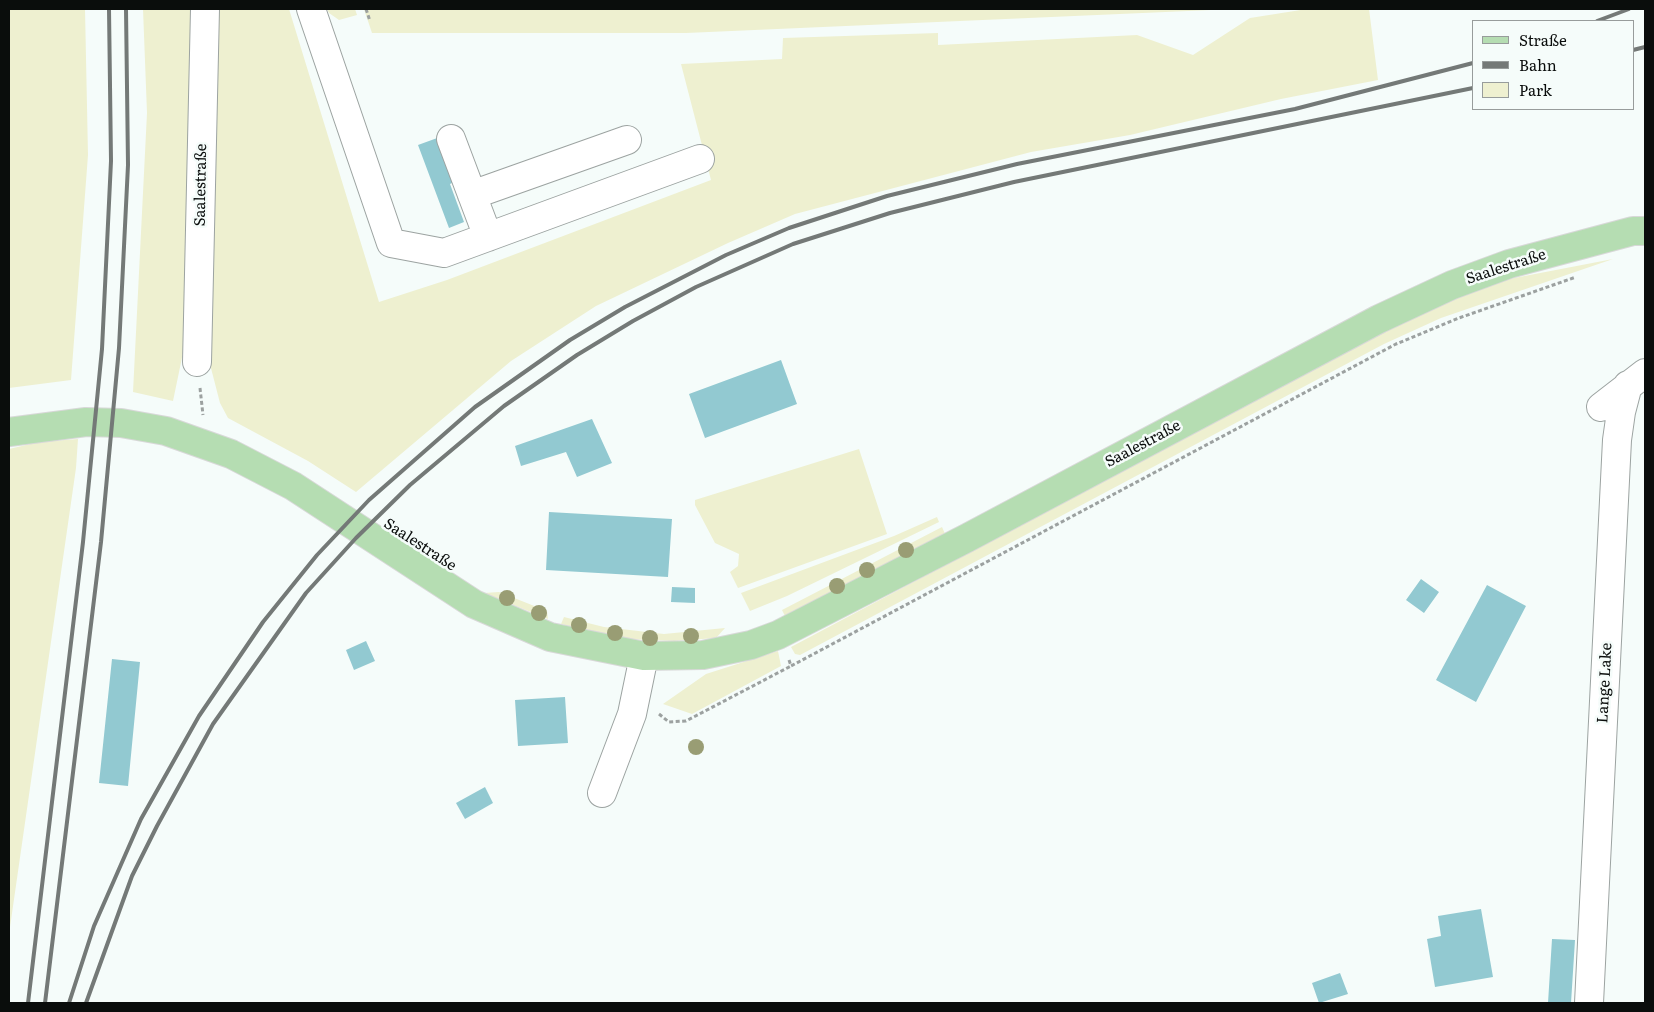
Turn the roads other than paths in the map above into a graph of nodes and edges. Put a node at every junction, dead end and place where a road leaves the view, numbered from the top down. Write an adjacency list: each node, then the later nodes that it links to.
1 (205, 9): 9 (street, Saalestraße)
2 (311, 9): 8 (street)
3 (451, 139): 6 (street)
4 (627, 140): 6 (street)
5 (700, 159): 8 (street)
6 (472, 195): 8 (street)
7 (1645, 231): 13 (main road, Saalestraße)
8 (488, 237)
9 (197, 362)
10 (1637, 379): 11 (street); 15 (street, Lange Lake)
11 (1601, 407)
12 (9, 432): 13 (main road, Saalestraße)
13 (644, 656): 14 (street)
14 (602, 793)
15 (1589, 1003)

